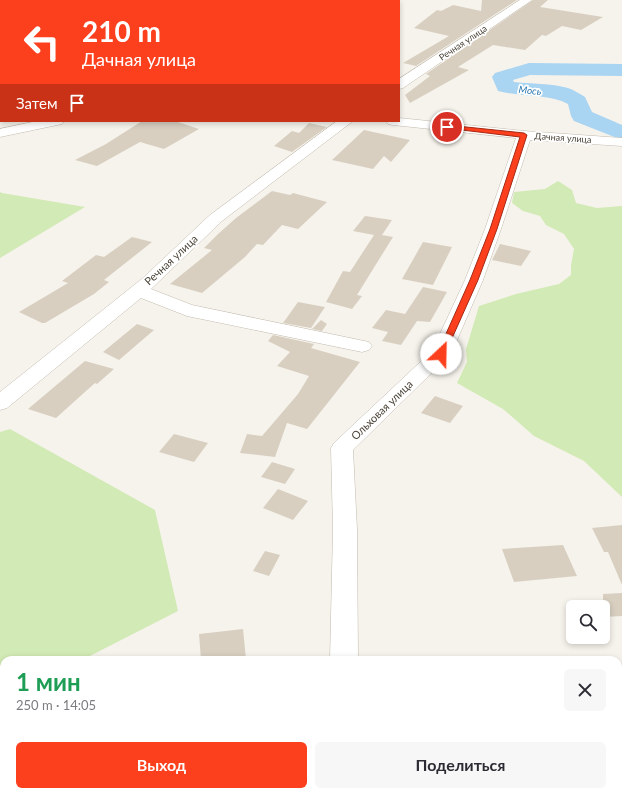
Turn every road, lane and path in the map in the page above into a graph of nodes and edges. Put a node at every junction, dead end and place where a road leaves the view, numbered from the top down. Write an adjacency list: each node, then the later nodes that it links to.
1 (527, 0): 2 (street, Речная улица)
2 (400, 84)
3 (52, 122): 6 (street)
4 (345, 122): 9 (street, Речная улица)
5 (400, 122): 7 (street, Дачная улица)
6 (0, 133)
7 (524, 135): 8 (street, Дачная улица); 12 (street, Ольховая улица)
8 (618, 142)
9 (138, 290): 10 (street); 11 (street, Речная улица)
10 (362, 346)
11 (0, 403)
12 (344, 656)

